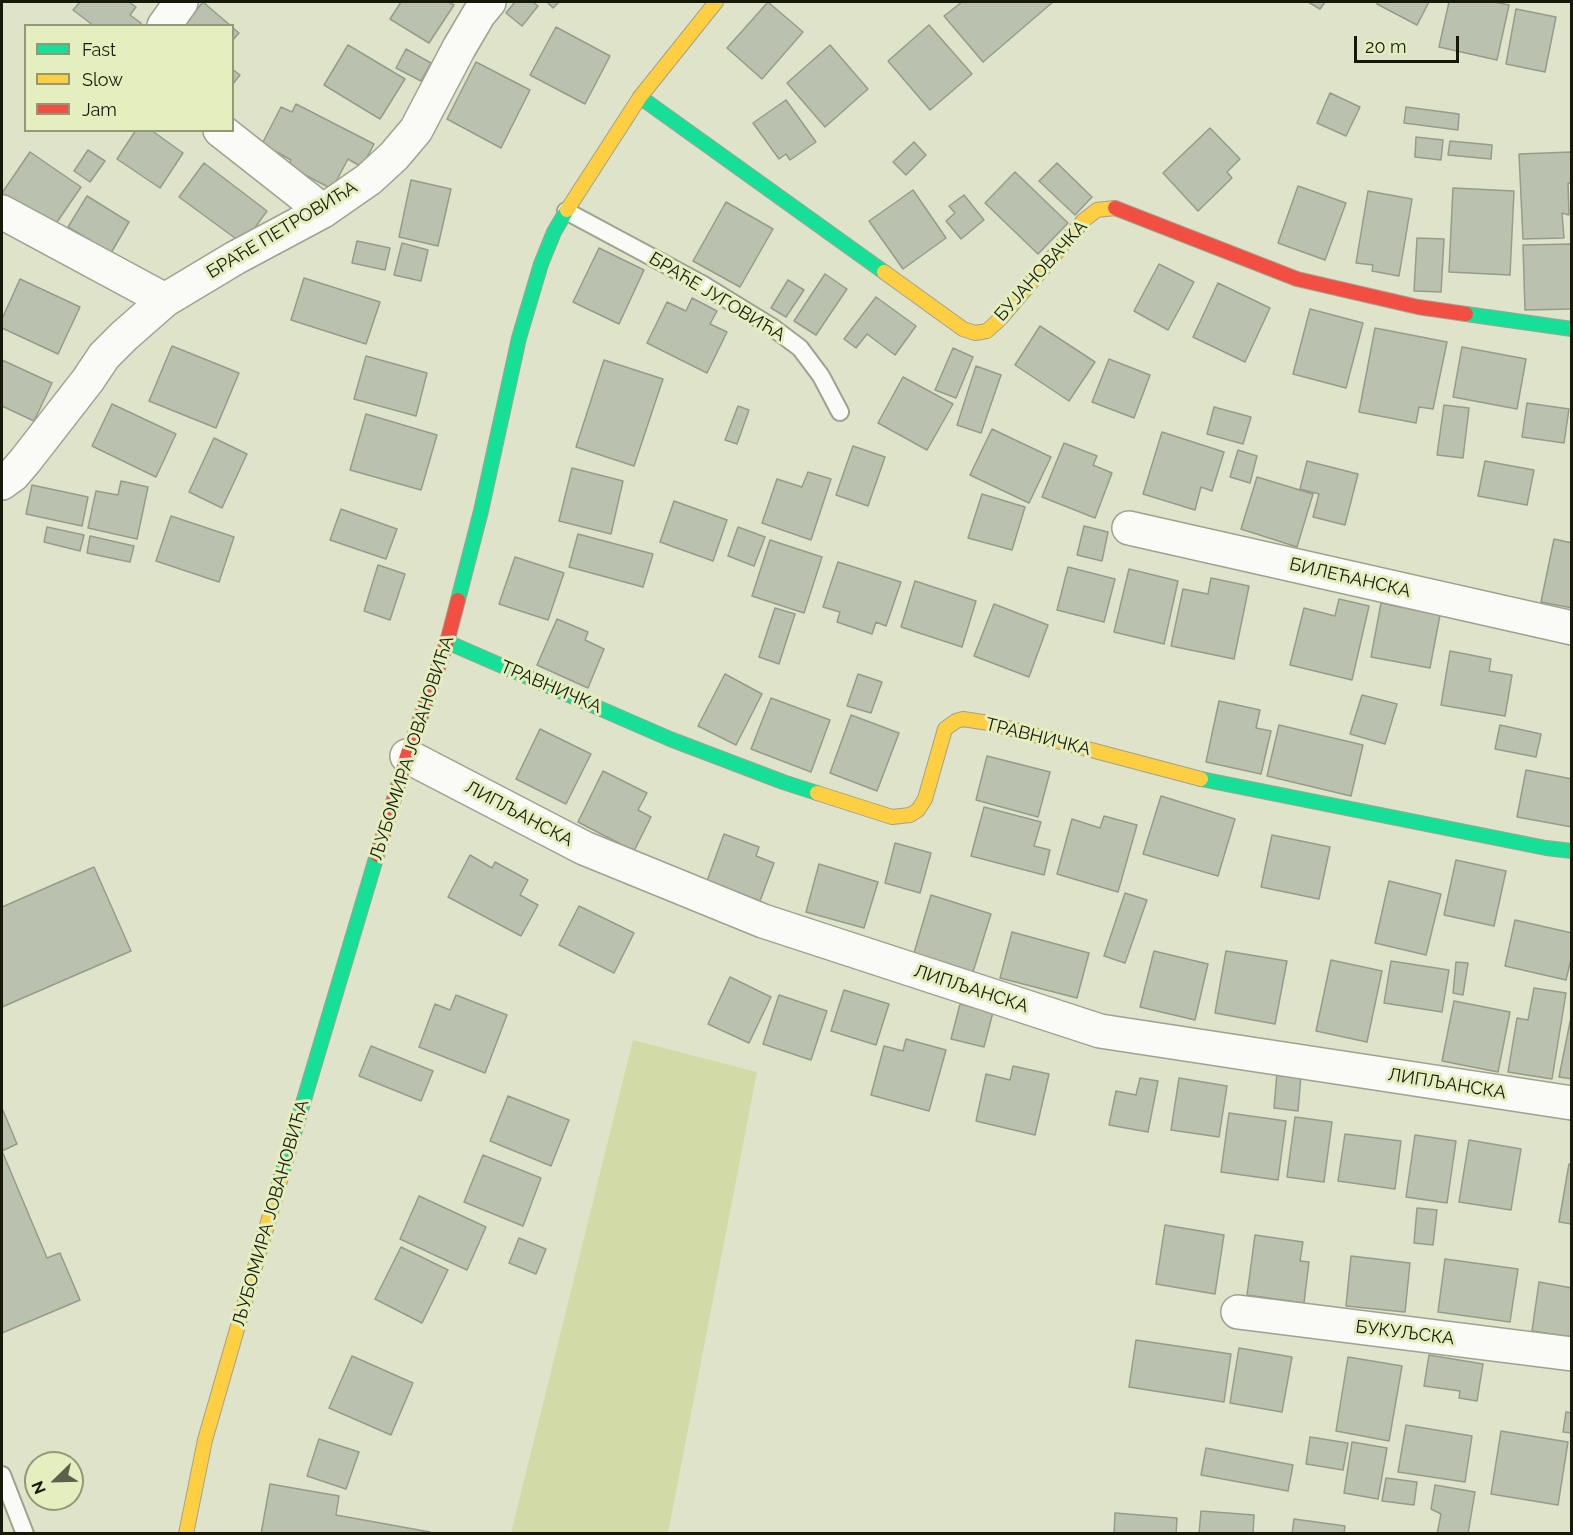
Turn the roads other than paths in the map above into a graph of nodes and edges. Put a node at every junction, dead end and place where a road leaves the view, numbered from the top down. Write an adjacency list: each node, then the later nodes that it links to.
1 (181, 2): 4 (street)
2 (489, 2): 7 (street, БРАЋЕ ПЕТРОВИЋА)
3 (716, 2): 5 (street, ЉУБОМИРА ЈОВАНОВИЋА)
4 (165, 24)
5 (640, 97): 8 (street, ЉУБОМИРА ЈОВАНОВИЋА); 11 (street, БУЈАНОВАЧКА)
6 (223, 132): 7 (street)
7 (323, 211): 10 (street, БРАЋЕ ПЕТРОВИЋА)
8 (566, 211): 12 (lane, БРАЋЕ ЈУГОВИЋА); 16 (street, ЉУБОМИРА ЈОВАНОВИЋА)
9 (2, 212): 10 (street)
10 (165, 300): 13 (street, БРАЋЕ ПЕТРОВИЋА)
11 (1572, 329)
12 (840, 412)
13 (2, 483)
14 (1129, 528): 15 (street, БИЛЕЋАНСКА)
15 (1572, 628)
16 (447, 642): 17 (street, ЉУБОМИРА ЈОВАНОВИЋА); 18 (street, ТРАВНИЧКА)
17 (407, 756): 19 (street, ЛИПЉАНСКА); 24 (street, ЉУБОМИРА ЈОВАНОВИЋА)
18 (1572, 851)
19 (1572, 1103)
20 (1239, 1312): 21 (street, БУКУЉСКА)
21 (1572, 1354)
22 (2, 1475): 23 (lane)
23 (25, 1533)
24 (186, 1533)

